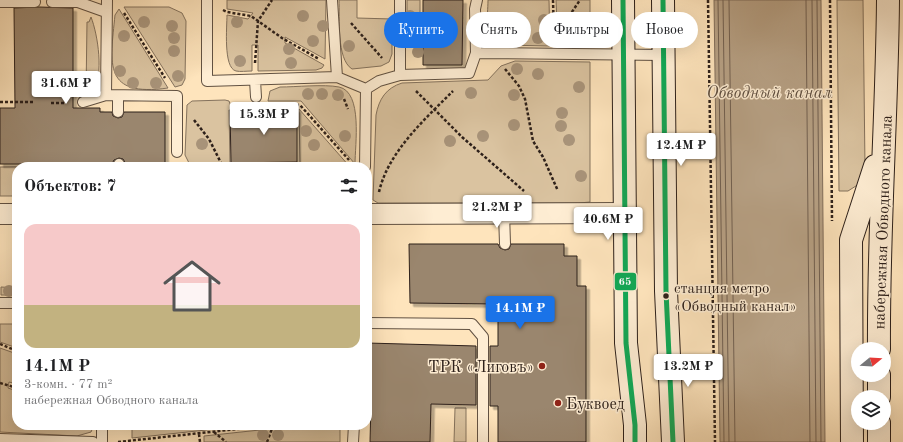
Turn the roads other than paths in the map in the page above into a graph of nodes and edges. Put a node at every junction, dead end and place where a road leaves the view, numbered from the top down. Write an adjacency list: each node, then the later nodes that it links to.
1 (107, 0): 12 (lane)
2 (207, 0): 18 (lane)
3 (332, 0): 17 (lane)
4 (400, 0): 16 (lane)
5 (478, 0): 13 (lane)
6 (623, 0): 14 (main road)
7 (663, 0): 15 (main road)
8 (888, 0): 25 (main road, набережная Обводного канала)
9 (0, 2): 10 (lane)
10 (35, 2)
11 (52, 2): 12 (lane)
12 (106, 12): 20 (lane)
13 (476, 53): 14 (lane); 16 (lane)
14 (624, 55): 15 (lane); 29 (main road)
15 (663, 55): 47 (main road)
16 (400, 75): 19 (lane)
17 (337, 77): 18 (lane); 19 (lane)
18 (255, 80): 22 (lane)
19 (366, 89): 27 (lane)
20 (106, 95): 21 (lane); 23 (lane)
21 (118, 96): 24 (lane); 26 (lane)
22 (256, 97)
23 (78, 103)
24 (118, 112)
25 (884, 140): 37 (main road, набережная Обводного канала); 48 (main road)
26 (177, 152)
27 (365, 162)
28 (504, 213): 29 (street); 32 (street); 33 (lane)
29 (625, 213): 46 (main road)
30 (0, 214): 31 (street)
31 (12, 214)
32 (372, 214)
33 (505, 244)
34 (12, 302): 35 (lane)
35 (0, 303)
36 (372, 322): 45 (lane)
37 (879, 342)
38 (102, 430): 43 (lane)
39 (354, 430): 44 (lane)
40 (879, 430): 49 (main road)
41 (0, 438): 42 (lane)
42 (93, 442)
43 (102, 442)
44 (353, 442)
45 (483, 442)
46 (635, 442)
47 (673, 442)
48 (852, 442)
49 (879, 442)

